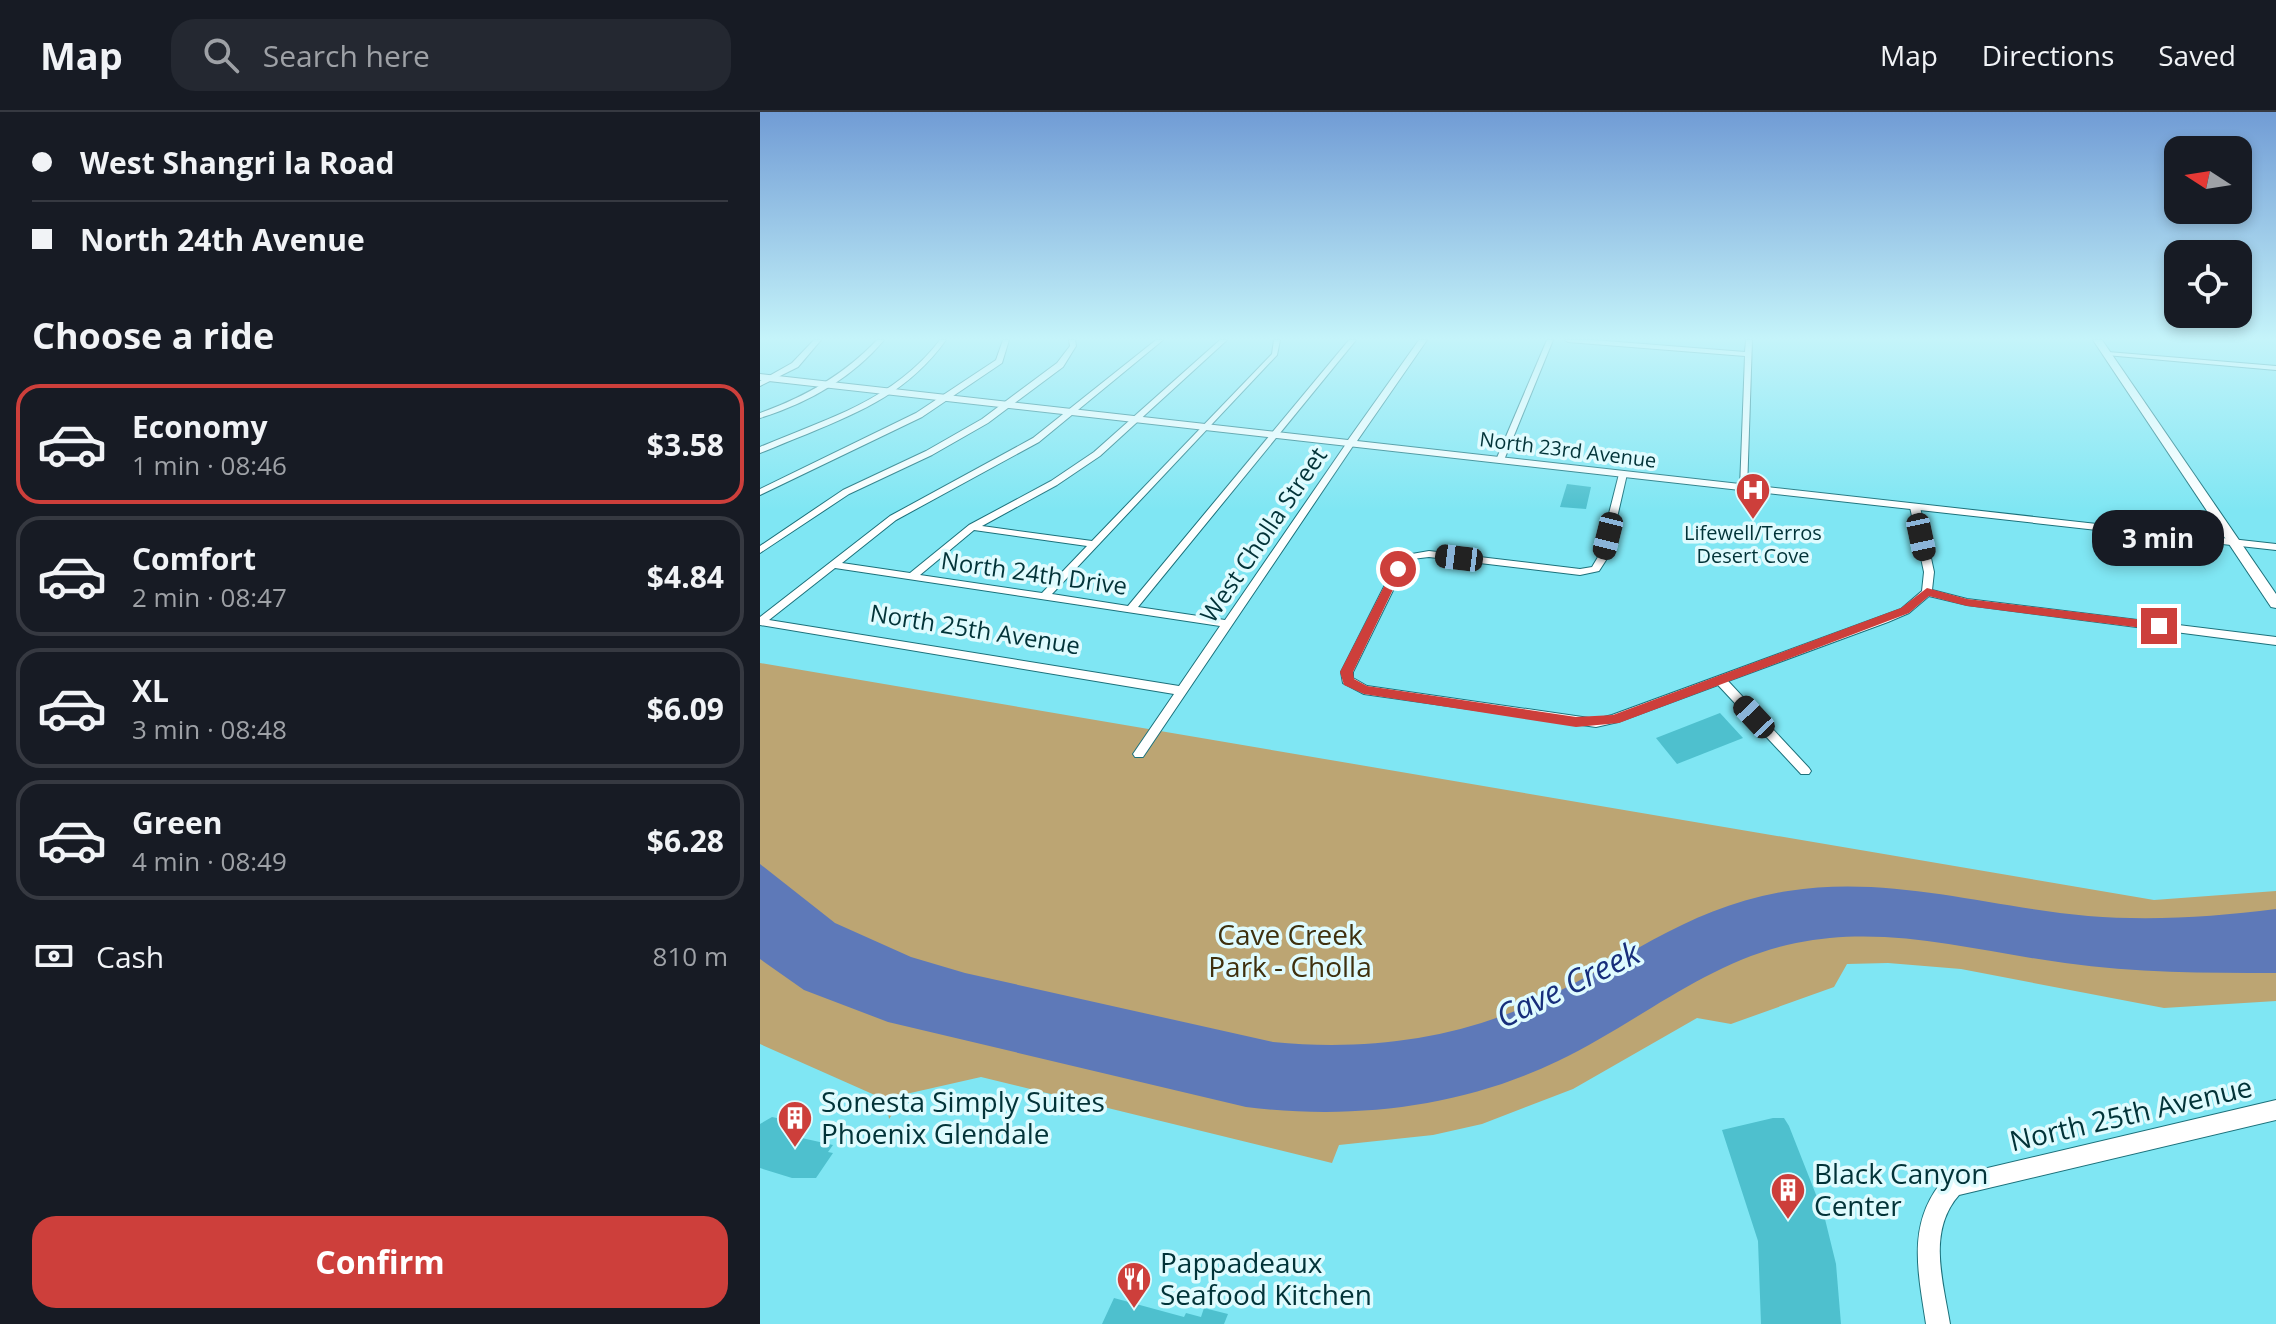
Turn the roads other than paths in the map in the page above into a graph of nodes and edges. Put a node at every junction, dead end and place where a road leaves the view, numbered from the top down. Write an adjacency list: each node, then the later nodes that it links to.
1 (803, 397): 16 (street)
2 (876, 397): 21 (street)
3 (933, 397): 13 (street, North 23rd Avenue)
4 (1018, 397): 14 (street)
5 (1091, 397): 15 (street)
6 (1162, 397): 17 (street)
7 (1235, 397): 18 (street)
8 (1307, 397): 19 (street)
9 (1383, 397): 20 (street, West Cholla Street)
10 (1526, 397): 22 (street)
11 (1747, 397): 24 (street)
12 (2137, 397): 28 (main road)
13 (945, 398): 14 (street, North 23rd Avenue); 25 (street)
14 (1007, 405): 15 (street, North 23rd Avenue); 31 (street)
15 (1072, 412): 17 (street, North 23rd Avenue); 32 (street)
16 (760, 416)
17 (1137, 420): 18 (street, North 23rd Avenue); 27 (street)
18 (1206, 427): 19 (street, North 23rd Avenue); 29 (street)
19 (1275, 435): 20 (street, North 23rd Avenue); 37 (street)
20 (1351, 443): 22 (street, North 23rd Avenue); 39 (street, West Cholla Street)
21 (760, 450)
22 (1500, 460): 23 (street, North 23rd Avenue)
23 (1623, 474): 24 (street, North 23rd Avenue); 41 (street)
24 (1744, 488): 26 (street, North 23rd Avenue)
25 (760, 492)
26 (1915, 507): 28 (street, North 23rd Avenue); 34 (street)
27 (972, 527): 29 (street); 33 (street)
28 (2236, 543): 30 (street, North 23rd Avenue); 36 (main road)
29 (1094, 544): 35 (street)
30 (2276, 547)
31 (760, 550)
32 (834, 565): 33 (street, North 24th Drive); 38 (street)
33 (913, 576): 35 (street, North 24th Drive)
34 (1927, 592): 40 (street); 41 (street)
35 (1045, 596): 37 (street, North 24th Drive)
36 (2276, 604)
37 (1131, 609): 39 (street, North 24th Drive)
38 (760, 622): 42 (street, North 25th Avenue)
39 (1228, 624): 42 (street, West Cholla Street)
40 (2276, 641)
41 (1720, 680): 44 (street)
42 (1182, 691): 43 (street, West Cholla Street)
43 (1139, 754)
44 (1805, 771)
45 (2276, 1110): 46 (street, North 25th Avenue)
46 (1938, 1324)

